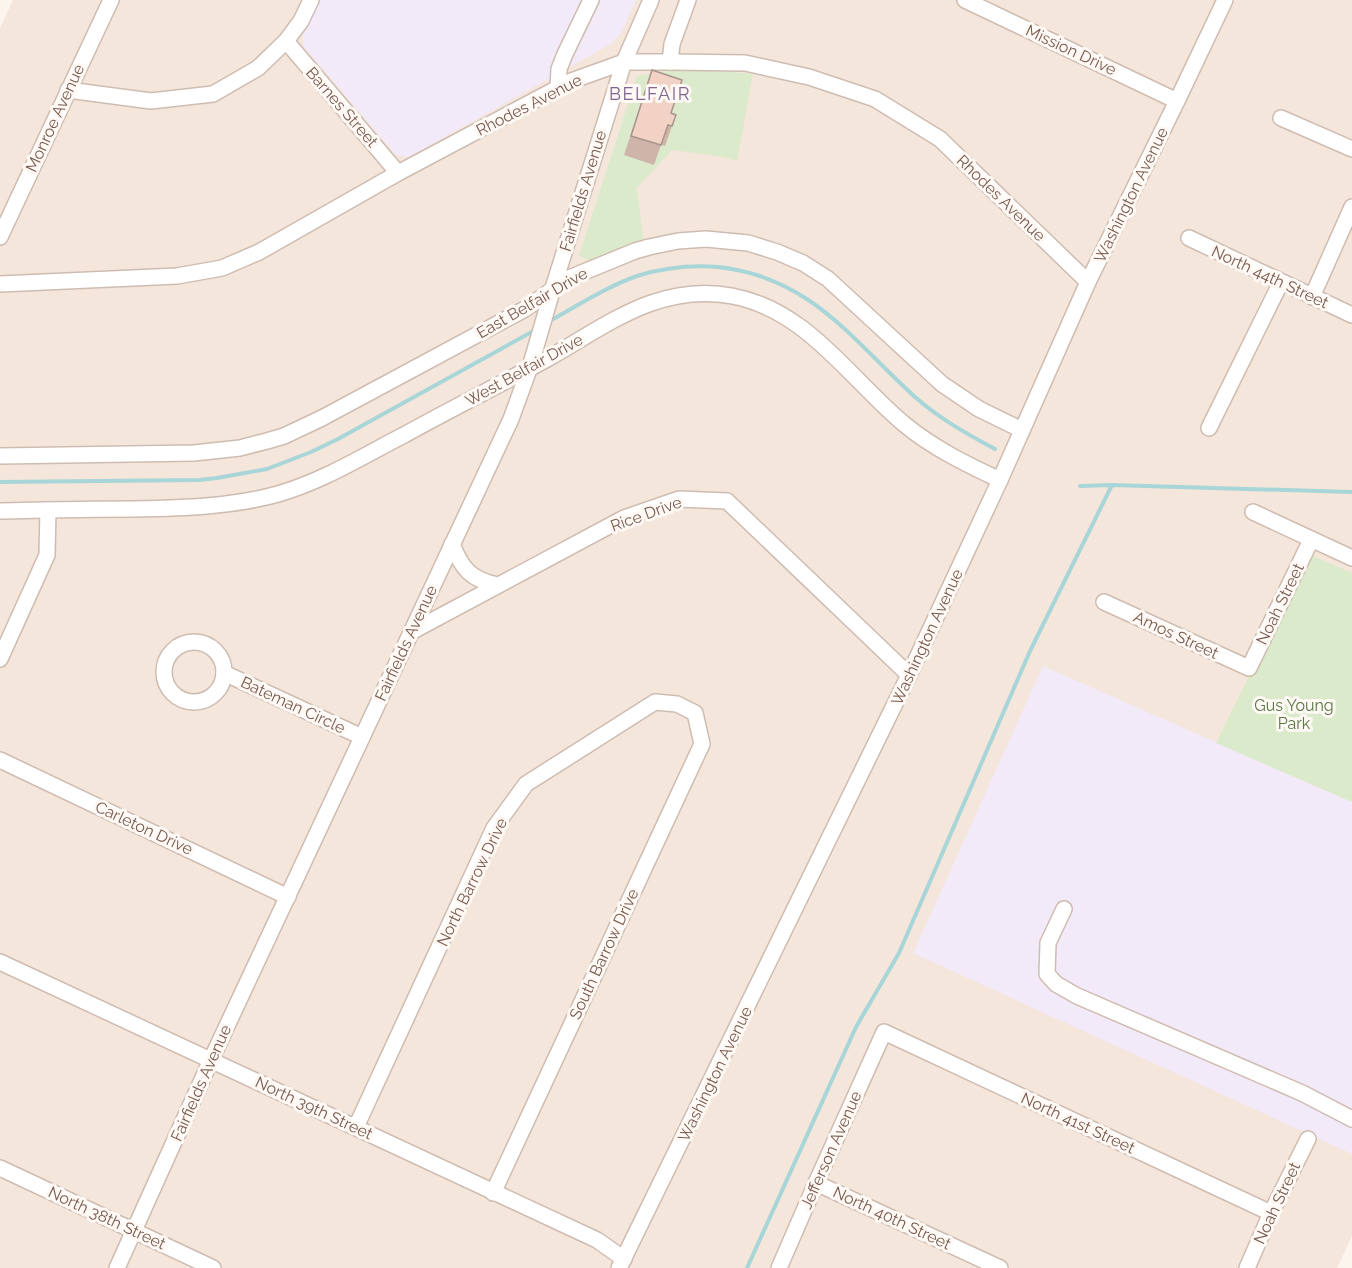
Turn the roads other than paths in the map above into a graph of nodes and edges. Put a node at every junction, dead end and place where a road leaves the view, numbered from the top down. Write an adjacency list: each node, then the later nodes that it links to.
1 (111, 0): 12 (street, Monroe Avenue)
2 (310, 0): 8 (street)
3 (591, 0): 11 (street)
4 (651, 0): 9 (street, Fairfields Avenue)
5 (687, 0): 10 (street)
6 (965, 0): 13 (street, Mission Drive)
7 (1224, 0): 13 (street, Washington Avenue)
8 (286, 41): 12 (street); 16 (street, Barnes Street)
9 (624, 62): 10 (street, Rhodes Avenue); 11 (street, Rhodes Avenue); 23 (street, Fairfields Avenue)
10 (670, 62): 20 (street, Rhodes Avenue)
11 (558, 88): 16 (street, Rhodes Avenue)
12 (68, 90): 18 (street, Monroe Avenue)
13 (1177, 101): 20 (street, Washington Avenue)
14 (1281, 118): 15 (street)
15 (1352, 149)
16 (398, 173): 22 (street, Rhodes Avenue)
17 (1352, 207): 24 (street)
18 (0, 237)
19 (1189, 238): 21 (street, North 44th Street)
20 (1088, 282): 28 (street, Washington Avenue)
21 (1281, 282): 24 (street, North 44th Street); 27 (street)
22 (0, 284)
23 (553, 288): 26 (street, Fairfields Avenue); 28 (street, East Belfair Drive); 29 (street, East Belfair Drive)
24 (1312, 297): 25 (street, North 44th Street)
25 (1352, 315)
26 (532, 361): 30 (street, West Belfair Drive); 31 (street, West Belfair Drive); 35 (street, Fairfields Avenue)
27 (1209, 428)
28 (1023, 430): 30 (street, Washington Avenue)
29 (0, 456)
30 (1000, 480): 43 (street, Washington Avenue)
31 (48, 510): 32 (street, West Belfair Drive); 40 (street)
32 (0, 511)
33 (1253, 512): 34 (street)
34 (1311, 540): 36 (street); 41 (street, Noah Street)
35 (452, 544): 37 (street); 39 (street, Fairfields Avenue)
36 (1352, 558)
37 (498, 585): 39 (street, Rice Drive); 43 (street, Rice Drive)
38 (1104, 602): 41 (street, Amos Street)
39 (411, 632): 45 (street, Fairfields Avenue)
40 (0, 659)
41 (1249, 668)
42 (224, 673): 42 (street); 45 (street, Bateman Circle)
43 (909, 675): 60 (street, Washington Avenue)
44 (695, 714): 53 (street, North Barrow Drive); 57 (street, South Barrow Drive)
45 (362, 736): 47 (street, Fairfields Avenue)
46 (0, 760): 47 (street, Carleton Drive)
47 (288, 897): 51 (street, Fairfields Avenue)
48 (1064, 909): 52 (street)
49 (0, 962): 51 (street, North 39th Street)
50 (884, 1032): 56 (street, Jefferson Avenue); 58 (street, North 41st Street)
51 (211, 1060): 53 (street, North 39th Street); 59 (street, Fairfields Avenue)
52 (1352, 1119)
53 (356, 1127): 57 (street, North 39th Street)
54 (1308, 1139): 58 (street, Noah Street)
55 (0, 1168): 59 (street, North 38th Street)
56 (816, 1183): 63 (street, Jefferson Avenue); 64 (street, North 40th Street)
57 (493, 1192): 60 (street, North 39th Street)
58 (1271, 1213): 65 (street, Noah Street)
59 (135, 1231): 61 (street, Fairfields Avenue); 62 (street, North 38th Street)
60 (622, 1264)
61 (117, 1268)
62 (213, 1268)
63 (779, 1268)
64 (1000, 1268)
65 (1247, 1268)

